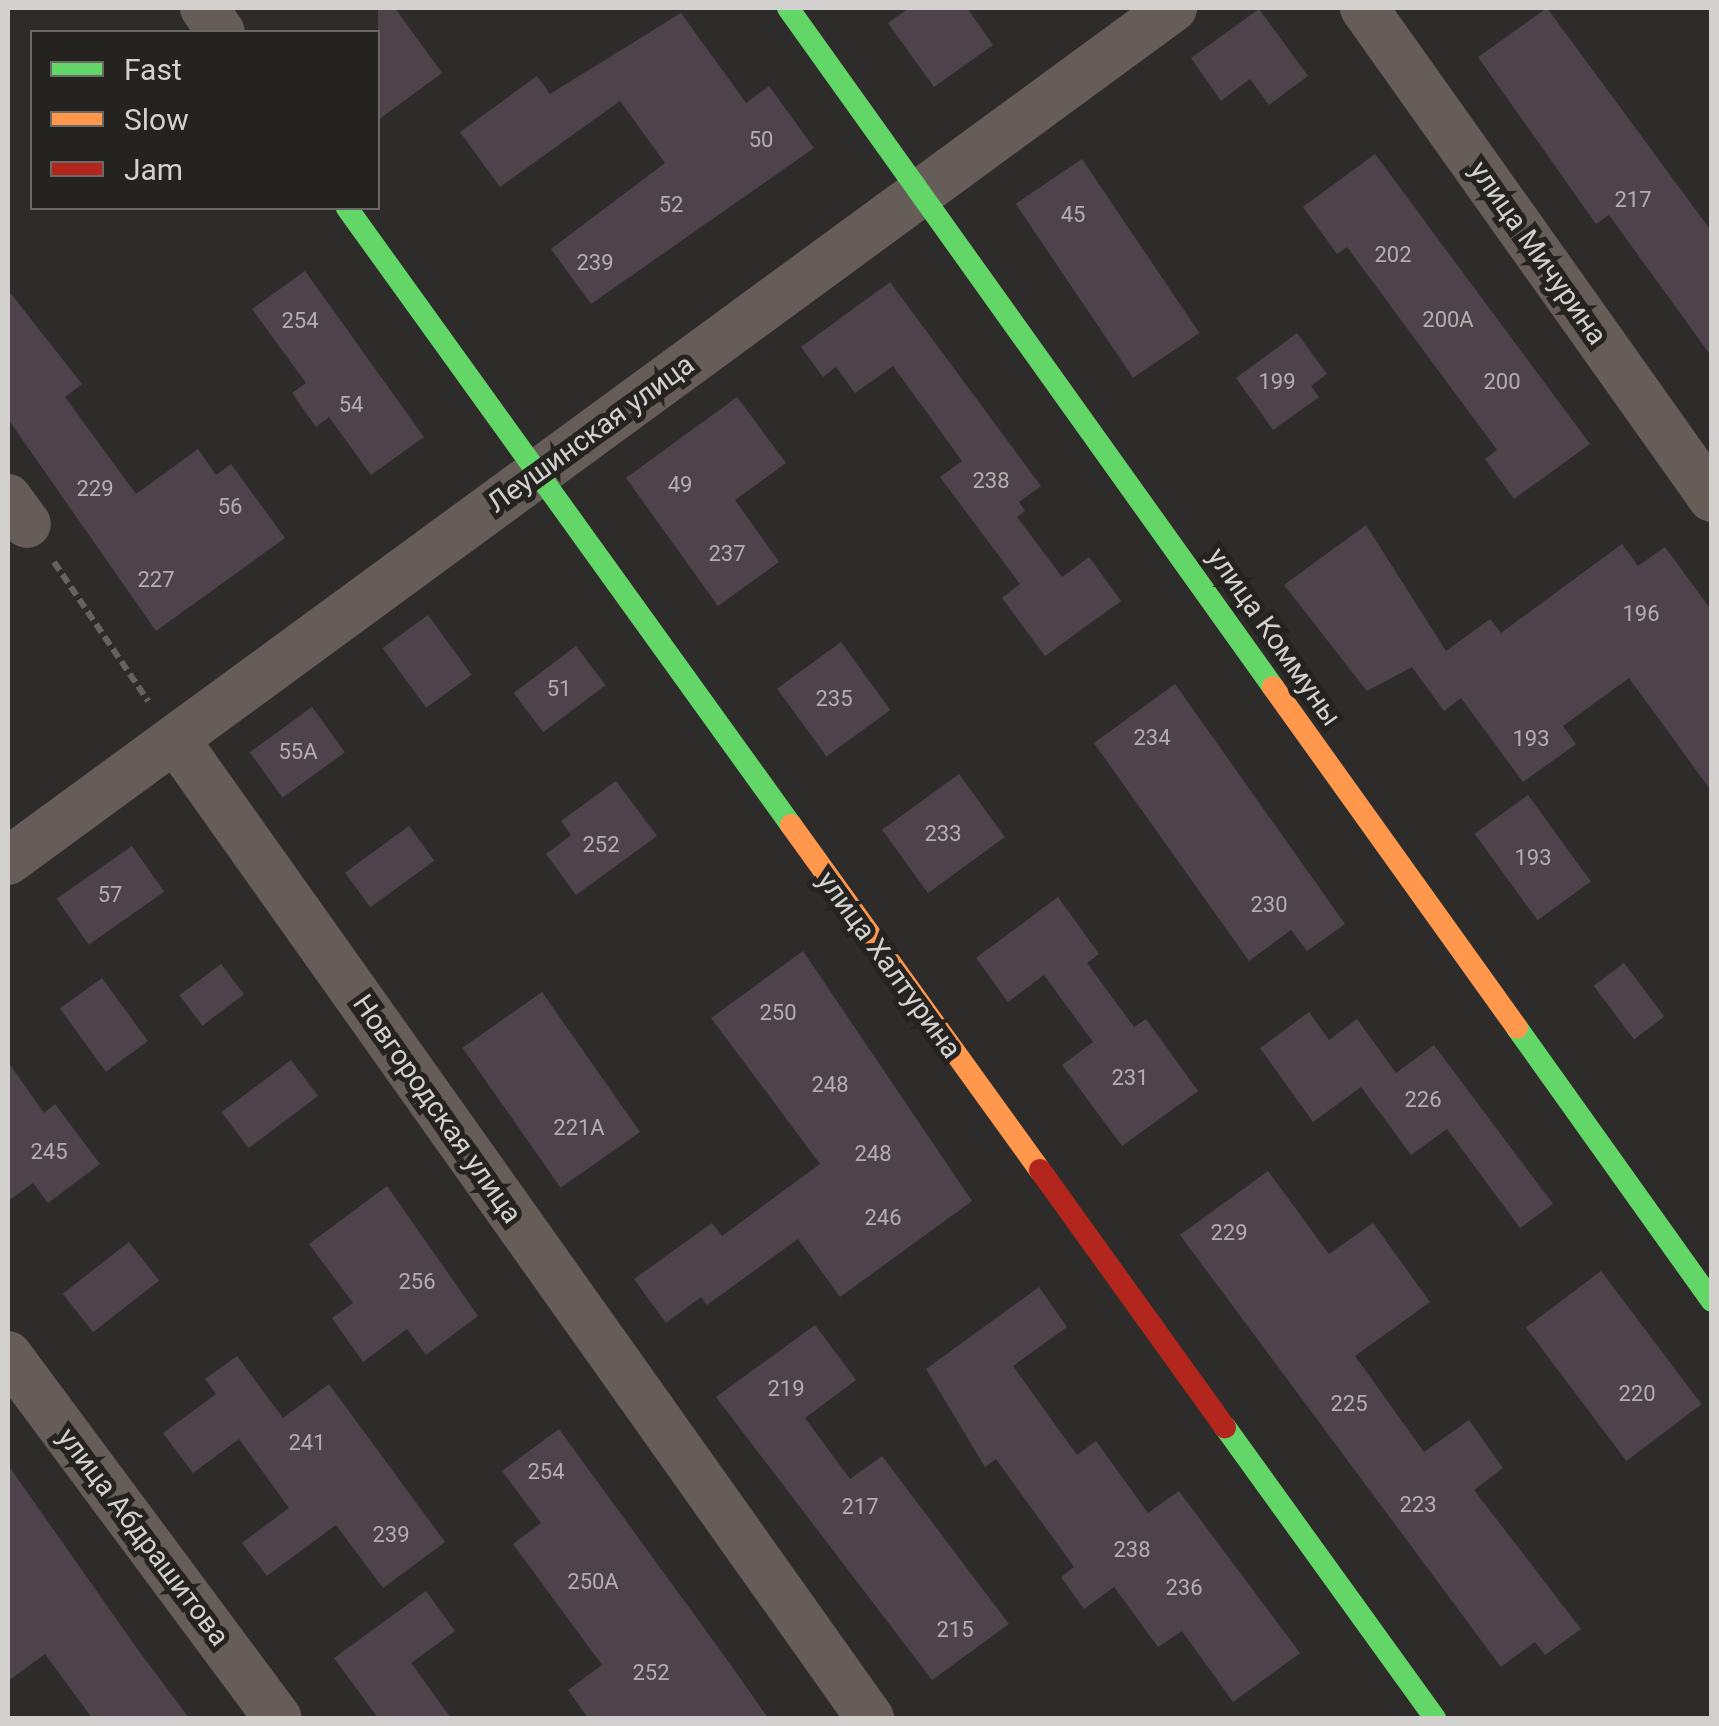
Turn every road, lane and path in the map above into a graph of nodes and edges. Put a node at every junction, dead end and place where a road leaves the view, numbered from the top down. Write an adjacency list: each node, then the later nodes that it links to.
1 (204, 8): 5 (street)
2 (788, 8): 6 (street, улица Коммуны)
3 (1173, 8): 6 (street, Леушинская улица)
4 (1364, 8): 9 (street, улица Мичурина)
5 (220, 30)
6 (922, 194): 8 (street, Леушинская улица); 13 (street, улица Коммуны)
7 (348, 210): 8 (street, улица Халтурина)
8 (538, 472): 11 (street, Леушинская улица); 17 (street, улица Халтурина)
9 (1712, 498)
10 (18, 511): 11 (path)
11 (175, 739): 12 (street, Леушинская улица); 16 (street, Новгородская улица)
12 (8, 860)
13 (1712, 1301)
14 (8, 1355): 15 (street, улица Абдрашитова)
15 (278, 1718)
16 (870, 1718)
17 (1435, 1718)

